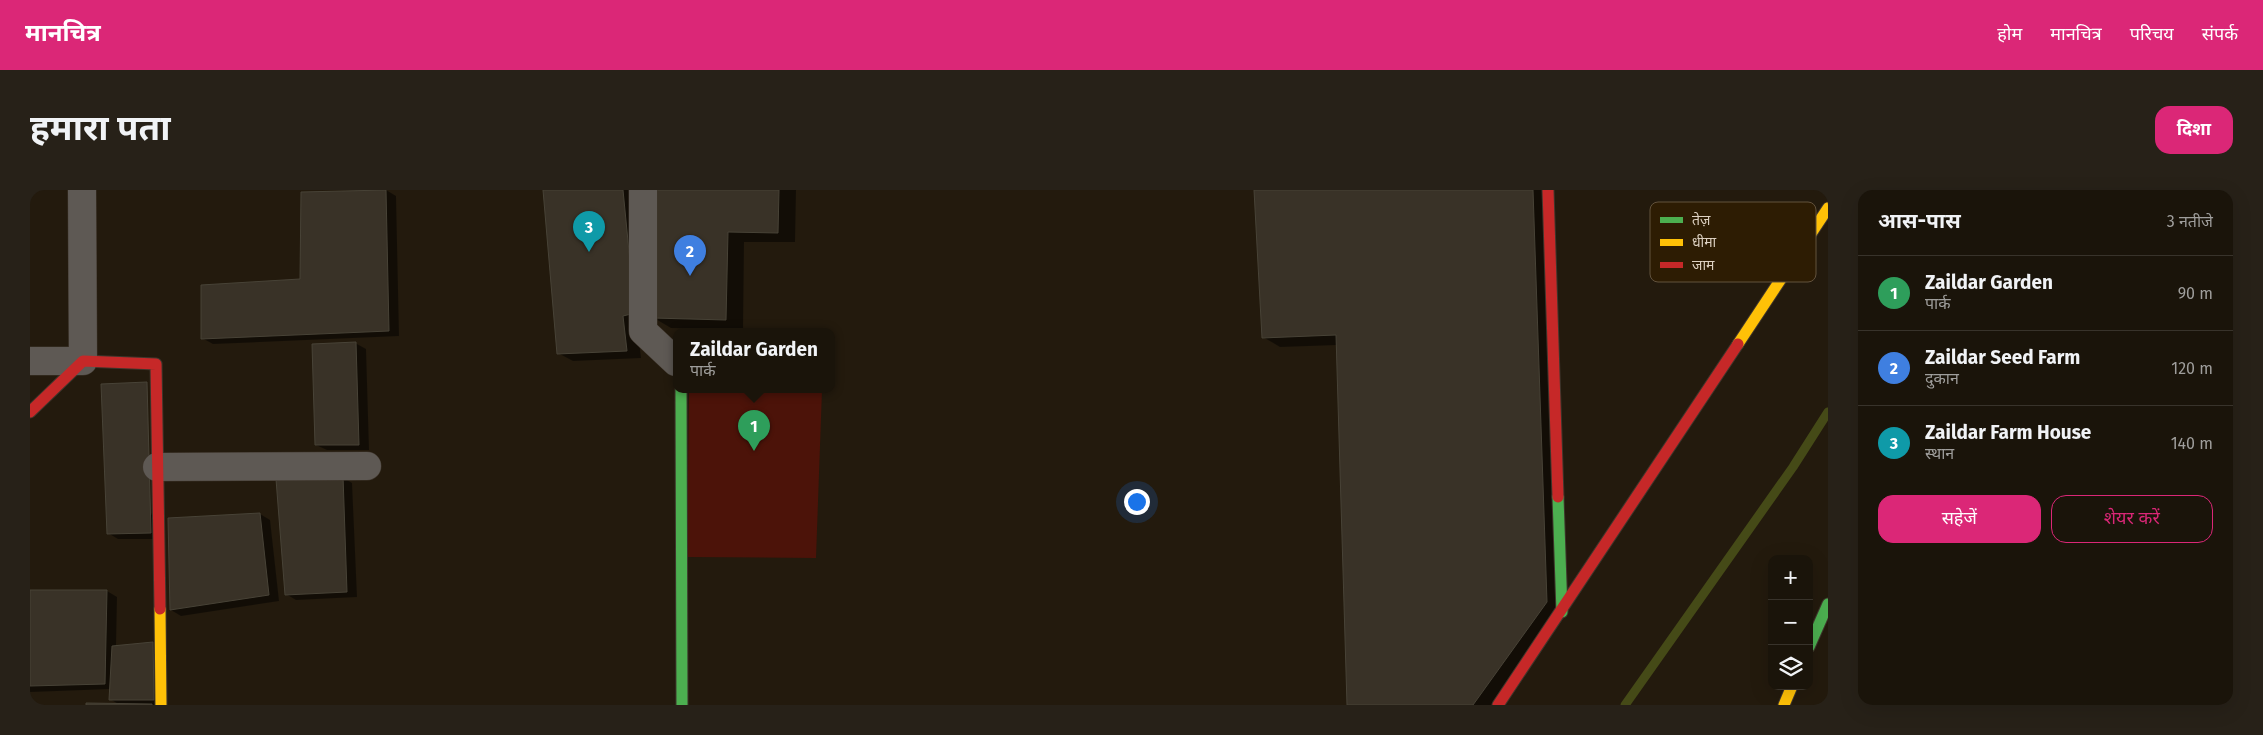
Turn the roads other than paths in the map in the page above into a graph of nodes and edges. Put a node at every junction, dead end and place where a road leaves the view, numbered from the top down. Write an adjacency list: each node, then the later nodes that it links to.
1 (82, 190): 9 (street)
2 (643, 190): 7 (street)
3 (1548, 190): 15 (street)
4 (1828, 208): 5 (street)
5 (1816, 226)
6 (1779, 282): 15 (street)
7 (673, 359)
8 (30, 361): 9 (street)
9 (83, 361): 11 (street); 13 (street)
10 (681, 393): 19 (street)
11 (30, 412)
12 (367, 466): 13 (street)
13 (157, 468): 18 (street)
14 (1828, 604): 16 (street)
15 (1562, 612): 20 (street)
16 (1810, 645)
17 (1790, 690): 21 (street)
18 (161, 705)
19 (682, 705)
20 (1498, 705)
21 (1784, 705)

